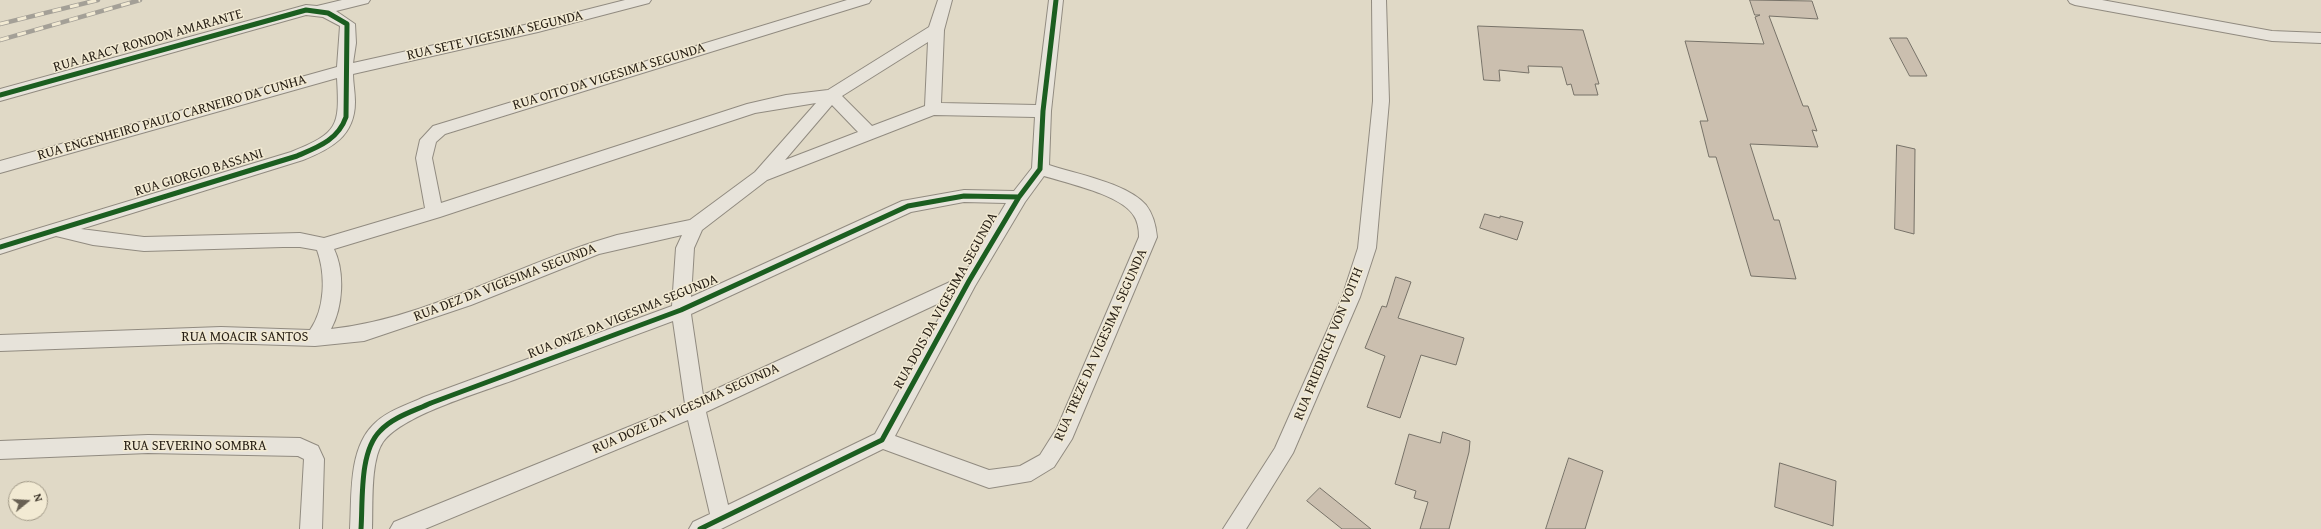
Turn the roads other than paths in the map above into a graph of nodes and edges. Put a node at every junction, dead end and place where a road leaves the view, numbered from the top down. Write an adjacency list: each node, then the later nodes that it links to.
1 (363, 0): 8 (street, RUA ARACY RONDON AMARANTE)
2 (644, 0): 11 (street, RUA SETE VIGESIMA SEGUNDA)
3 (864, 0): 21 (street, RUA OITO DA VIGESIMA SEGUNDA)
4 (944, 0): 9 (street)
5 (1056, 0): 15 (street)
6 (1379, 0): 38 (street, RUA FRIEDRICH VON VOITH)
7 (2075, 0): 10 (street)
8 (320, 10): 11 (street, RUA ARACY RONDON AMARANTE); 12 (street, RUA ARACY RONDON AMARANTE)
9 (936, 30): 13 (street); 14 (street)
10 (2321, 38)
11 (345, 70): 17 (street, RUA ENGENHEIRO PAULO CARNEIRO DA CUNHA); 23 (street, RUA GIORGIO BASSANI)
12 (0, 95)
13 (832, 95): 16 (street); 19 (street); 21 (street)
14 (933, 109): 15 (street); 16 (street)
15 (1043, 111): 18 (street)
16 (869, 133): 19 (street)
17 (0, 167)
18 (1040, 169): 20 (street, RUA DOIS DA VIGESIMA SEGUNDA); 31 (street, RUA TREZE DA VIGESIMA SEGUNDA)
19 (761, 176): 22 (street)
20 (1019, 197): 26 (street, RUA DOIS DA VIGESIMA SEGUNDA); 27 (street, RUA ONZE DA VIGESIMA SEGUNDA)
21 (434, 212): 24 (street)
22 (695, 226): 27 (street); 28 (street, RUA DEZ DA VIGESIMA SEGUNDA)
23 (56, 230): 24 (street); 25 (street, RUA GIORGIO BASSANI)
24 (324, 245): 28 (street, RUA MOACIR SANTOS)
25 (0, 247)
26 (969, 281): 30 (street, RUA DOZE DA VIGESIMA SEGUNDA); 31 (street, RUA DOIS DA VIGESIMA SEGUNDA)
27 (681, 310): 30 (street); 35 (street, RUA ONZE DA VIGESIMA SEGUNDA)
28 (315, 338): 29 (street, RUA MOACIR SANTOS)
29 (0, 343)
30 (695, 408): 33 (street); 36 (street, RUA DOZE DA VIGESIMA SEGUNDA)
31 (882, 440): 33 (street)
32 (0, 450): 34 (street, RUA SEVERINO SOMBRA)
33 (721, 518): 37 (street)
34 (311, 529)
35 (361, 529)
36 (401, 529)
37 (700, 529)
38 (1234, 529)

